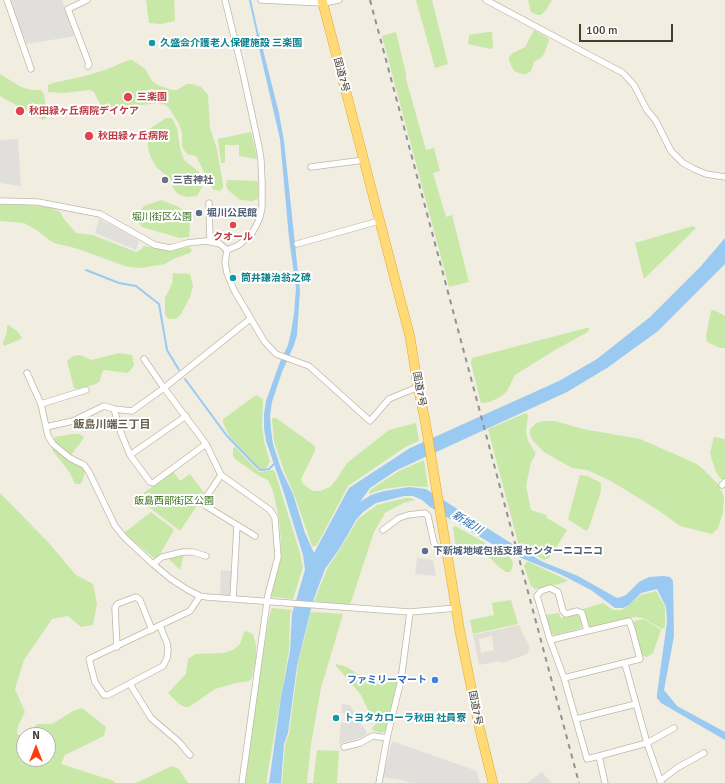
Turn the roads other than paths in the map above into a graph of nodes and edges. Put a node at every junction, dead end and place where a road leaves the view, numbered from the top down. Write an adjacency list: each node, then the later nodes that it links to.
1 (7, 0): 9 (street)
2 (87, 0): 8 (street)
3 (225, 0): 18 (street)
4 (261, 0): 7 (street)
5 (338, 0): 7 (street)
6 (486, 0): 12 (street)
7 (322, 2): 10 (highway, 国道7号)
8 (88, 66)
9 (31, 69)
10 (364, 160): 11 (street); 15 (highway, 国道7号)
11 (311, 167)
12 (725, 177)
13 (0, 201): 16 (street)
14 (209, 203): 16 (street)
15 (379, 221): 17 (street); 22 (highway, 国道7号)
16 (210, 242): 18 (street)
17 (297, 244)
18 (227, 250): 19 (street)
19 (250, 319): 22 (street); 23 (street)
20 (144, 359): 23 (street)
21 (27, 373): 25 (street)
22 (418, 387): 35 (highway, 国道7号)
23 (164, 388): 26 (street); 27 (street)
24 (86, 390): 25 (street)
25 (41, 404): 28 (street)
26 (114, 409): 28 (street); 30 (street)
27 (186, 416): 29 (street); 30 (street)
28 (46, 427): 37 (street)
29 (206, 444): 30 (street); 31 (street)
30 (130, 455)
31 (221, 475): 32 (street); 40 (street)
32 (237, 525): 34 (street); 39 (street)
33 (383, 530): 35 (street)
34 (255, 536)
35 (446, 549): 41 (highway, 国道7号)
36 (206, 556): 37 (street)
37 (153, 564): 38 (street)
38 (200, 596): 39 (street); 43 (street)
39 (233, 599): 40 (street)
40 (268, 601): 42 (street); 61 (street)
41 (456, 608): 42 (street); 63 (highway, 国道7号)
42 (410, 612): 54 (street)
43 (160, 626): 44 (street); 50 (street)
44 (152, 630): 47 (street); 47 (street)
45 (587, 631): 46 (street); 46 (street); 48 (street)
46 (550, 640): 49 (street)
47 (116, 647): 50 (street)
48 (625, 664): 49 (street); 51 (street)
49 (564, 678): 52 (street)
50 (130, 684): 58 (street)
51 (636, 704): 52 (street); 55 (street)
52 (576, 719): 59 (street)
53 (674, 728): 55 (street)
54 (387, 738): 56 (street); 62 (street)
55 (646, 743): 59 (street); 60 (street)
56 (344, 746)
57 (704, 753): 60 (street)
58 (190, 755)
59 (598, 756): 64 (street)
60 (660, 782)
61 (242, 783)
62 (379, 783)
63 (493, 783)
64 (605, 783)

